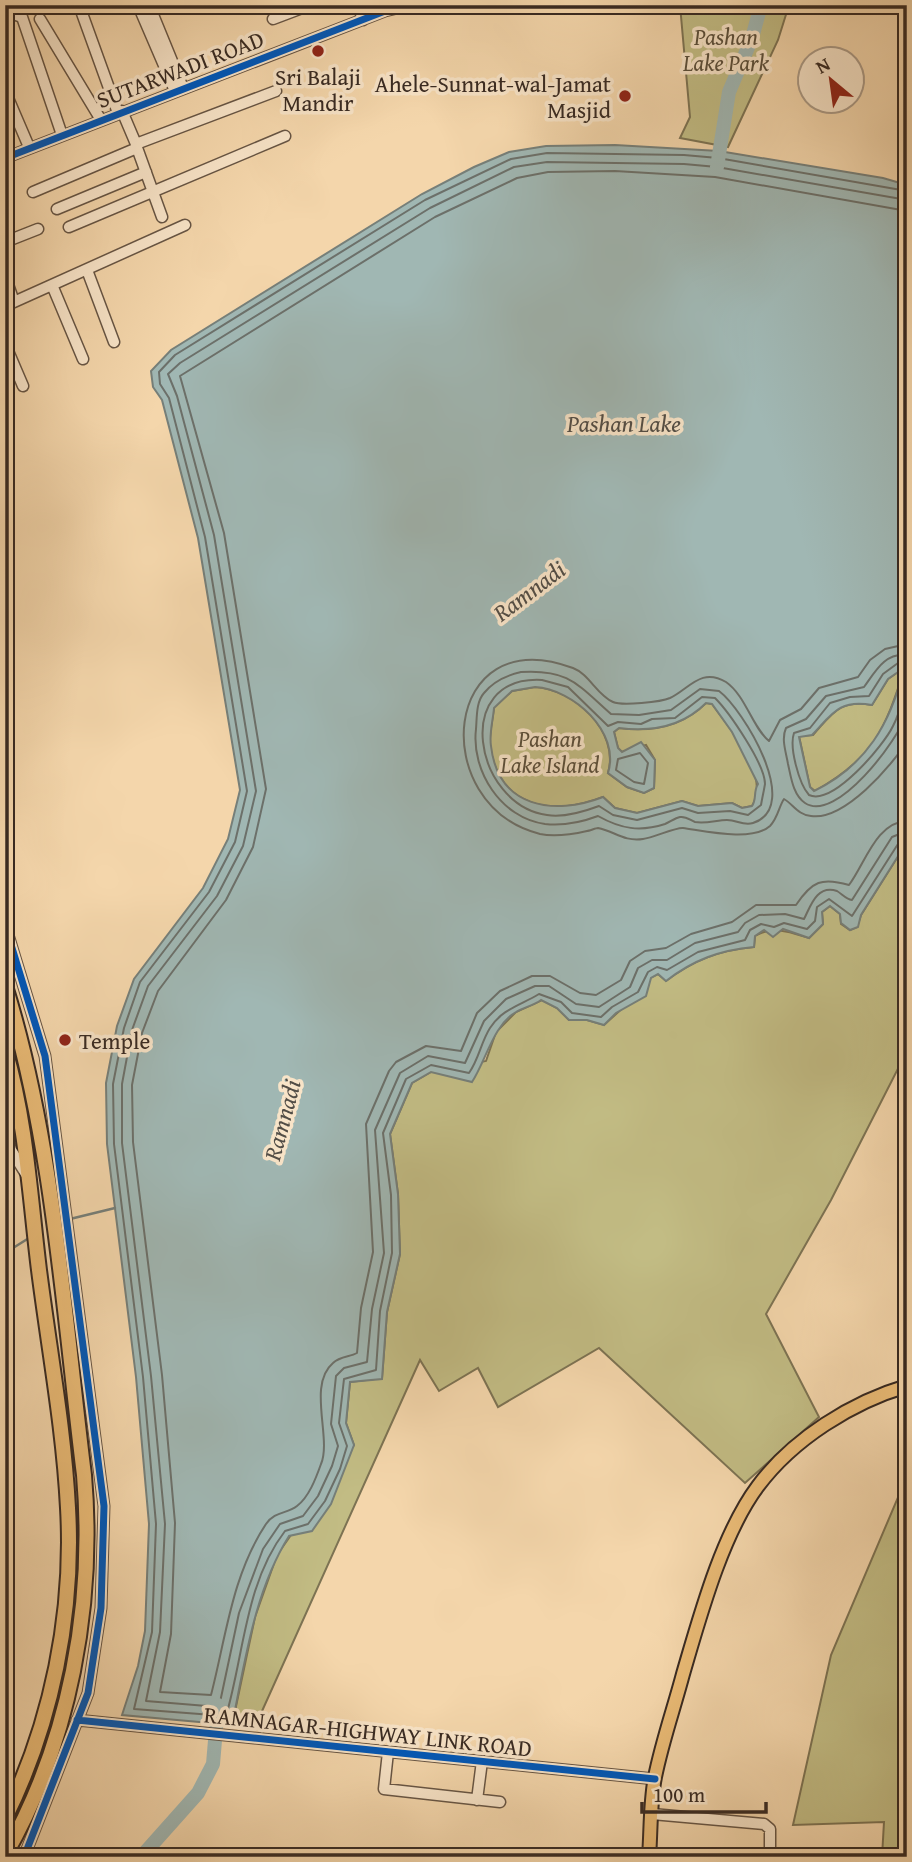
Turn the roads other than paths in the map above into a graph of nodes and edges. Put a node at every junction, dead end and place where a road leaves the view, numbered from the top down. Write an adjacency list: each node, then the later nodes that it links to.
1 (79, 5): 14 (street)
2 (138, 5): 11 (street)
3 (149, 5): 11 (street)
4 (310, 5): 9 (street)
5 (358, 5): 10 (street)
6 (410, 5): 10 (street, SUTARWADI ROAD)
7 (5, 11): 16 (street)
8 (40, 19): 15 (street)
9 (273, 19)
10 (363, 20): 11 (street, SUTARWADI ROAD)
11 (179, 90): 14 (street, SUTARWADI ROAD)
12 (5, 91): 20 (street)
13 (276, 91): 19 (street)
14 (120, 112): 15 (street, SUTARWADI ROAD); 19 (street)
15 (101, 120): 16 (street, SUTARWADI ROAD)
16 (62, 135): 20 (street, SUTARWADI ROAD)
17 (285, 136): 24 (street)
18 (5, 145): 21 (street)
19 (136, 146): 22 (street); 23 (street)
20 (29, 147): 21 (street, SUTARWADI ROAD)
21 (8, 157)
22 (146, 172): 24 (street); 25 (street)
23 (33, 192)
24 (153, 193): 26 (street); 28 (street)
25 (57, 209)
26 (162, 217)
27 (185, 225): 31 (street)
28 (69, 227)
29 (38, 229): 30 (street)
30 (5, 242)
31 (87, 270): 33 (street); 35 (street)
32 (5, 276): 34 (street)
33 (52, 285): 34 (street); 37 (street)
34 (10, 304)
35 (114, 342)
36 (5, 344): 38 (street)
37 (83, 359)
38 (23, 386)
39 (5, 925): 43 (street)
40 (5, 986): 44 (highway)
41 (5, 1049): 45 (highway)
42 (5, 1128): 45 (street)
43 (55, 1135): 44 (highway); 46 (street)
44 (40, 1138): 46 (highway)
45 (28, 1178): 56 (highway)
46 (55, 1192): 47 (highway)
47 (63, 1251): 49 (street); 57 (highway)
48 (907, 1386): 52 (main road)
49 (77, 1720): 50 (street, RAMNAGAR-HIGHWAY LINK ROAD); 58 (street)
50 (388, 1752): 51 (street, RAMNAGAR-HIGHWAY LINK ROAD); 53 (street)
51 (482, 1761): 52 (street, RAMNAGAR-HIGHWAY LINK ROAD); 53 (street)
52 (654, 1779): 55 (main road)
53 (477, 1800): 54 (street)
54 (500, 1802)
55 (652, 1814): 59 (main road); 60 (street)
56 (5, 1818)
57 (5, 1854)
58 (24, 1857)
59 (649, 1857)
60 (770, 1857)

